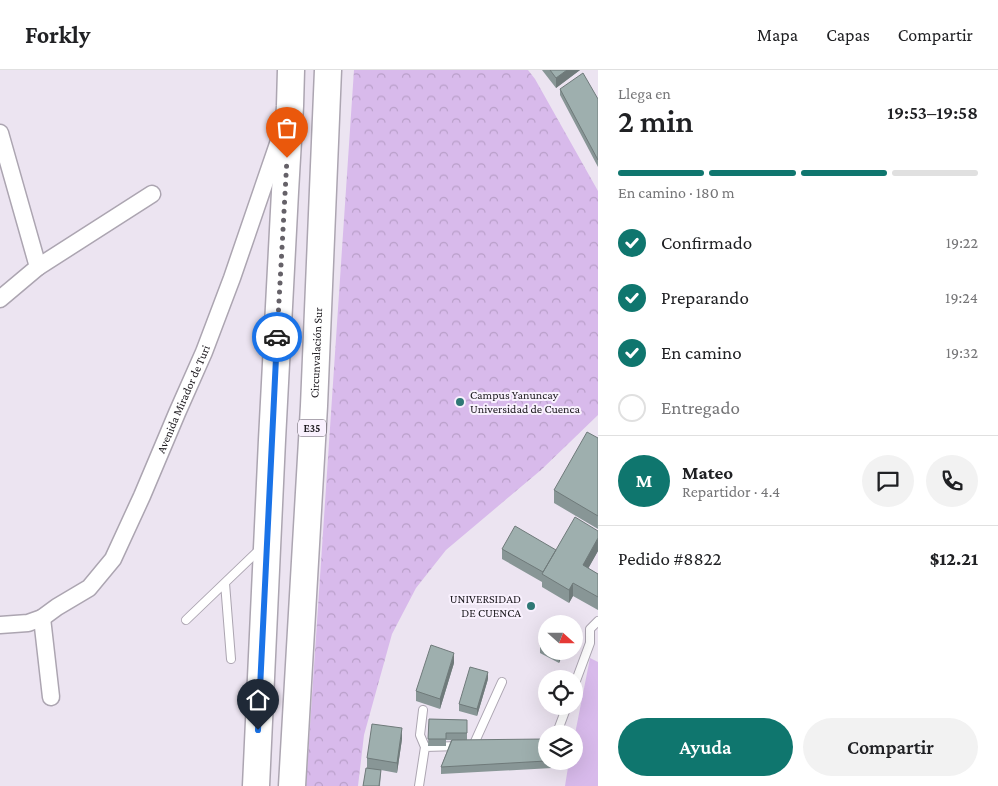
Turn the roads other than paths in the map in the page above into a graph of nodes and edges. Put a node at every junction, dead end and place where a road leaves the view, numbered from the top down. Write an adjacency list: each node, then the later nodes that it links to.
1 (291, 70): 3 (highway)
2 (328, 70): 23 (highway, Circunvalación Sur / E35)
3 (290, 106): 8 (highway); 10 (street, Avenida Mirador de Turi)
4 (0, 132): 6 (street)
5 (152, 194): 6 (street)
6 (38, 267): 7 (street)
7 (0, 299)
8 (267, 543): 9 (lane); 22 (highway)
9 (225, 583): 11 (lane); 14 (lane)
10 (42, 618): 13 (street, Avenida Mirador de Turi); 17 (street)
11 (186, 620)
12 (598, 621): 15 (lane)
13 (0, 625)
14 (231, 659)
15 (580, 670)
16 (502, 682): 19 (lane)
17 (51, 697)
18 (423, 710): 21 (lane)
19 (473, 746): 20 (lane); 21 (lane)
20 (482, 746)
21 (425, 747): 24 (lane)
22 (256, 786)
23 (292, 786)
24 (419, 786)

